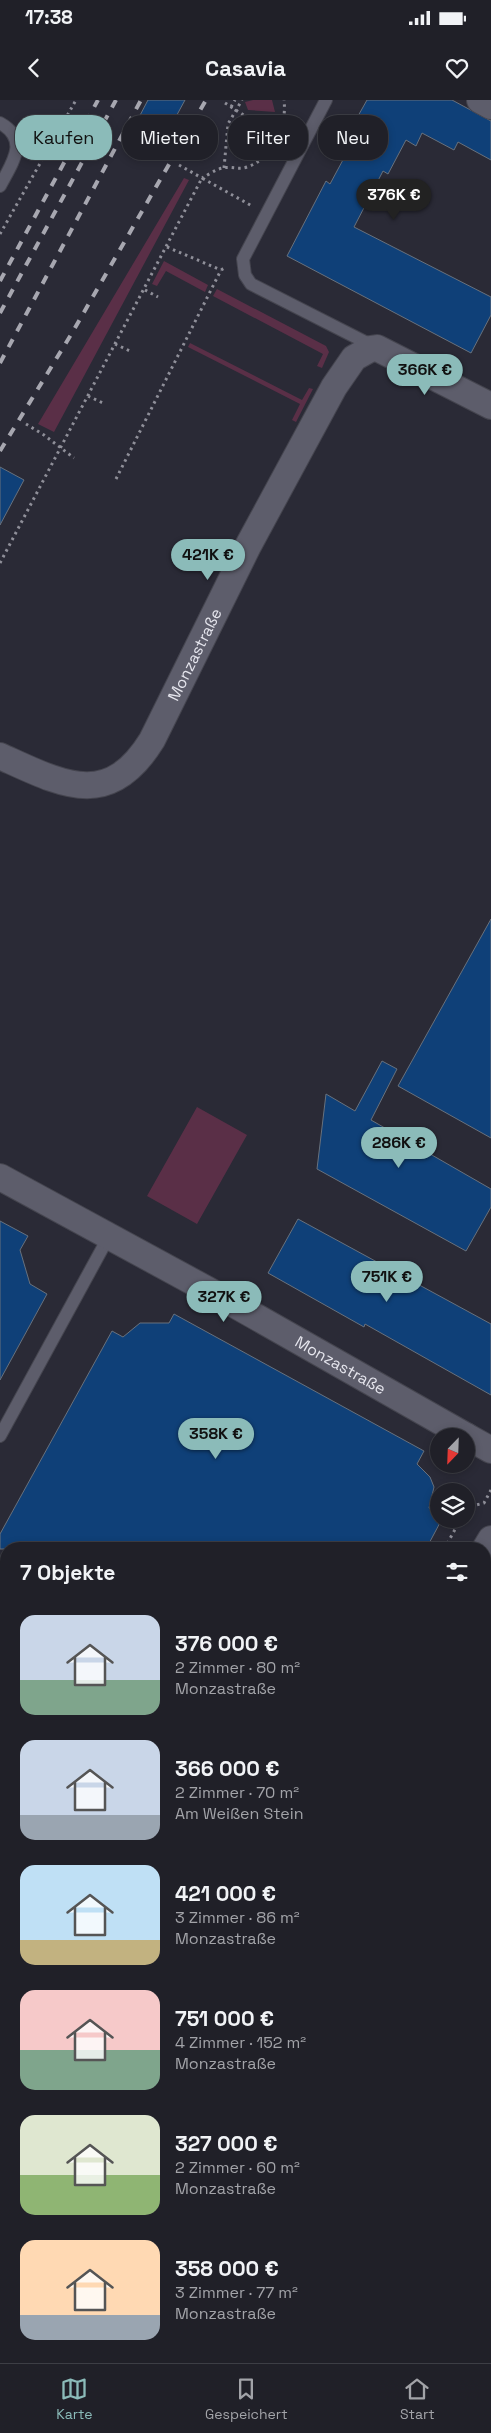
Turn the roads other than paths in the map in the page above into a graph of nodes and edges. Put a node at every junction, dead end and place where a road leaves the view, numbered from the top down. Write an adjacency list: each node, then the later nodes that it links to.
1 (326, 100): 6 (lane)
2 (480, 100): 3 (street)
3 (491, 106)
4 (0, 123): 5 (lane)
5 (0, 186)
6 (377, 348): 7 (street); 8 (street, Monzastraße)
7 (491, 406)
8 (0, 756)
9 (0, 1177): 10 (street, Monzastraße)
10 (108, 1238): 11 (street, Monzastraße); 12 (lane)
11 (452, 1428)
12 (0, 1436)
13 (475, 1441): 14 (street, Monzastraße)
14 (491, 1450)

